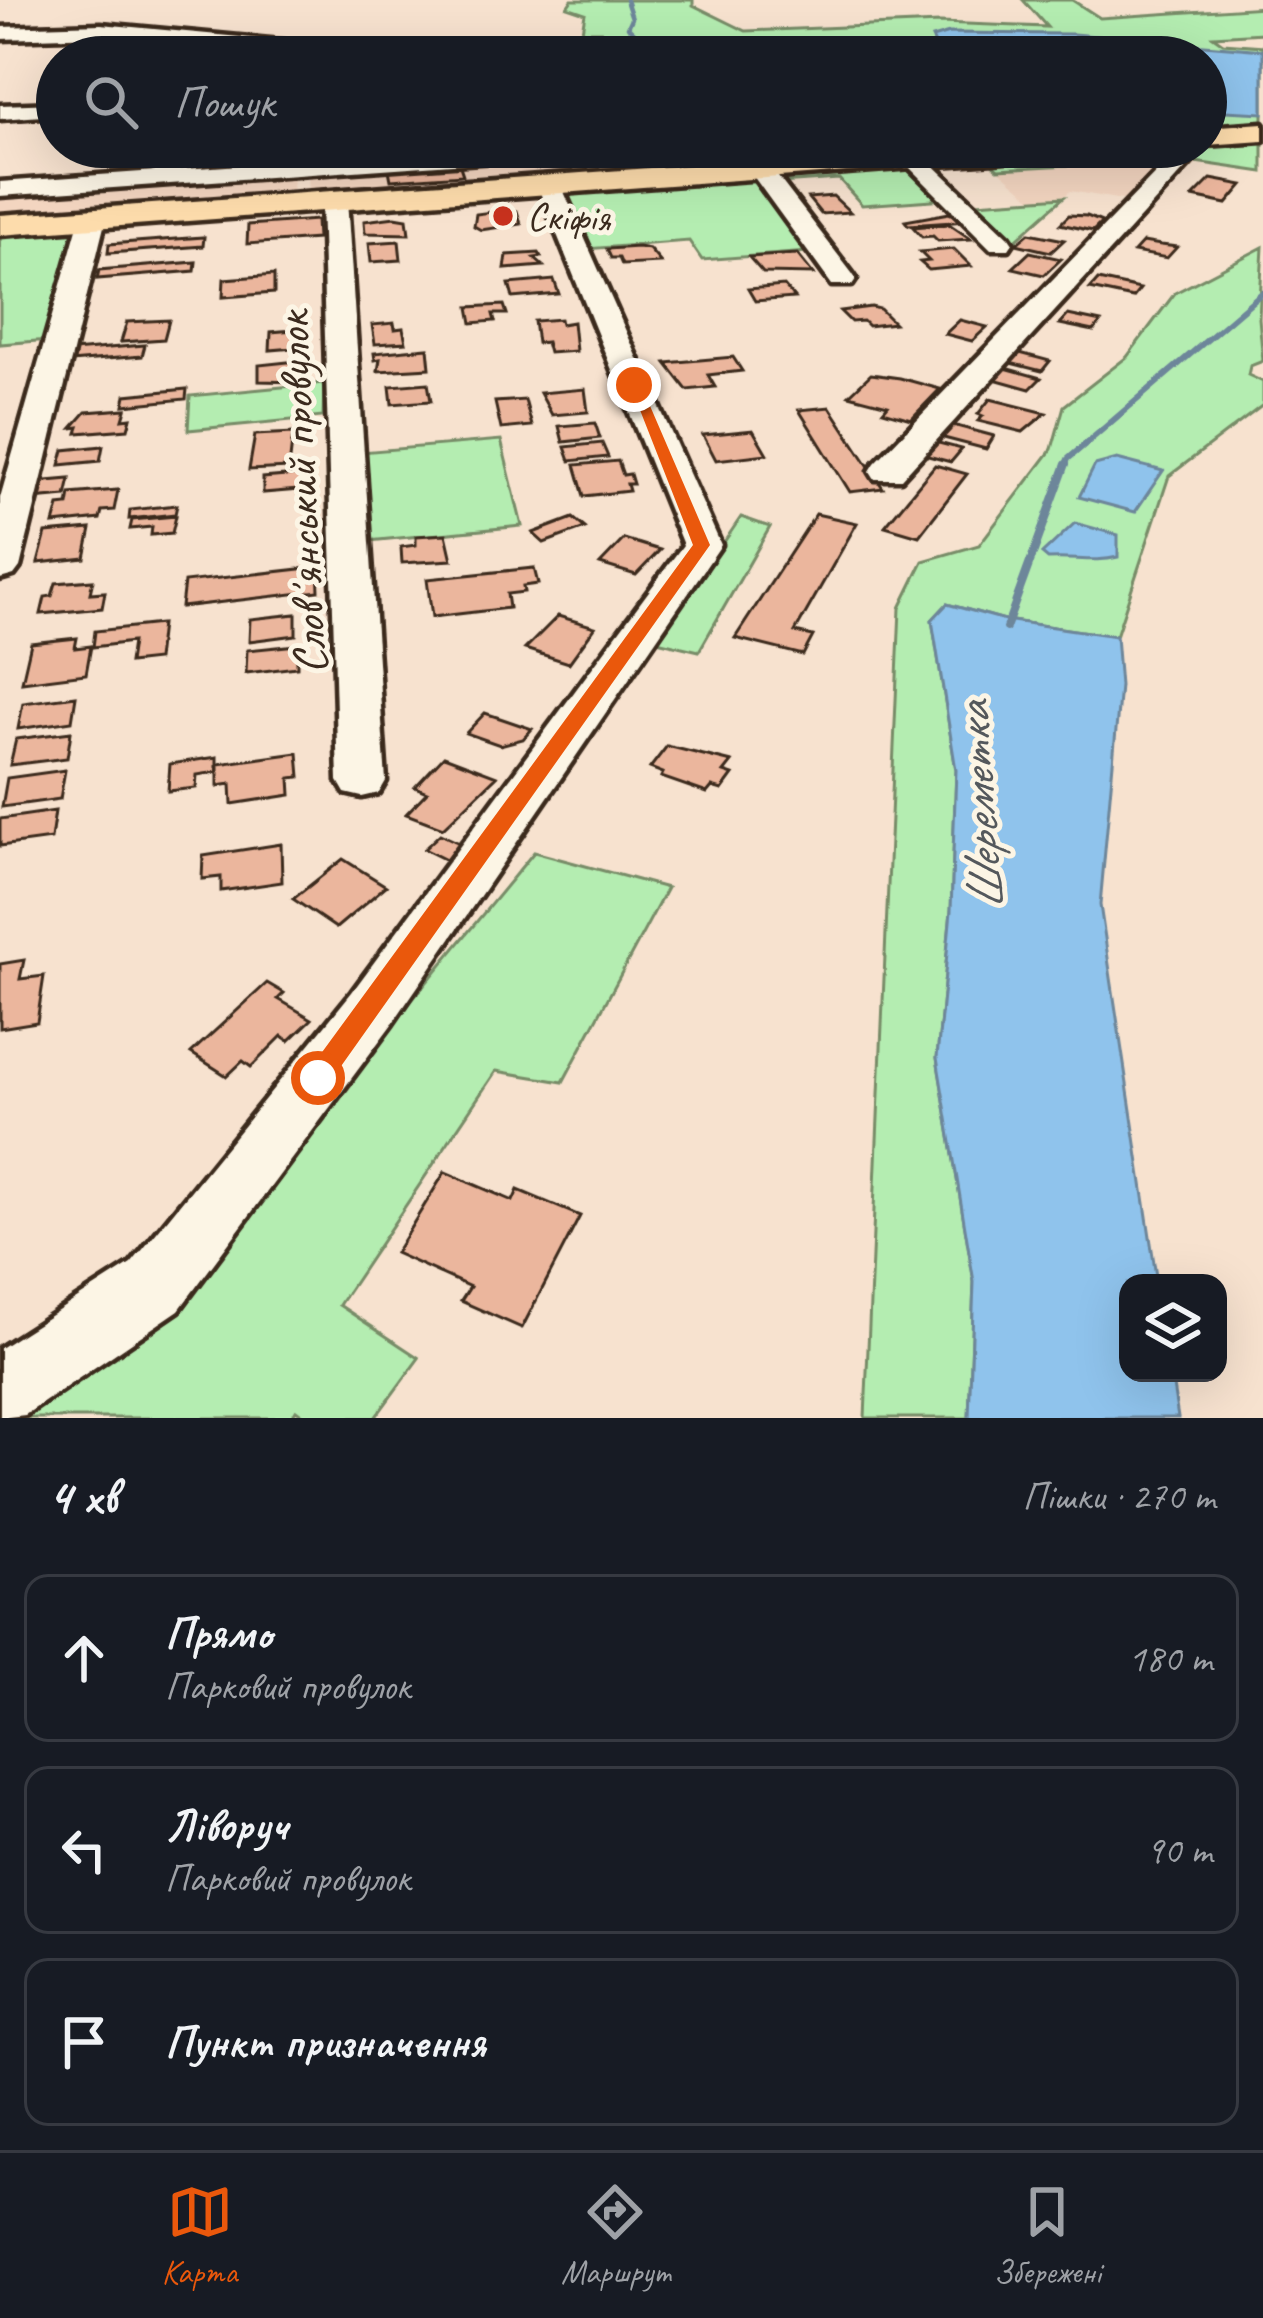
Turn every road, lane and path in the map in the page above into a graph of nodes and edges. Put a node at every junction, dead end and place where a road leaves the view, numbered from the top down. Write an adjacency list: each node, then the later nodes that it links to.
1 (0, 33): 2 (street)
2 (165, 36)
3 (36, 110): 4 (street)
4 (0, 112)
5 (1227, 129): 6 (street)
6 (1257, 133): 7 (main road)
7 (1227, 135)
8 (206, 168): 15 (street)
9 (307, 168): 16 (street, Словʼянський провулок)
10 (774, 168): 13 (main road)
11 (924, 168): 19 (street)
12 (1174, 168): 21 (street)
13 (760, 169): 14 (main road); 20 (street)
14 (549, 185): 16 (main road); 24 (street)
15 (0, 189)
16 (319, 201): 17 (main road); 23 (street, Словʼянський провулок)
17 (93, 218): 18 (main road); 22 (street)
18 (0, 225)
19 (1000, 243)
20 (842, 279)
21 (888, 471)
22 (0, 568)
23 (362, 782)
24 (0, 1390)

